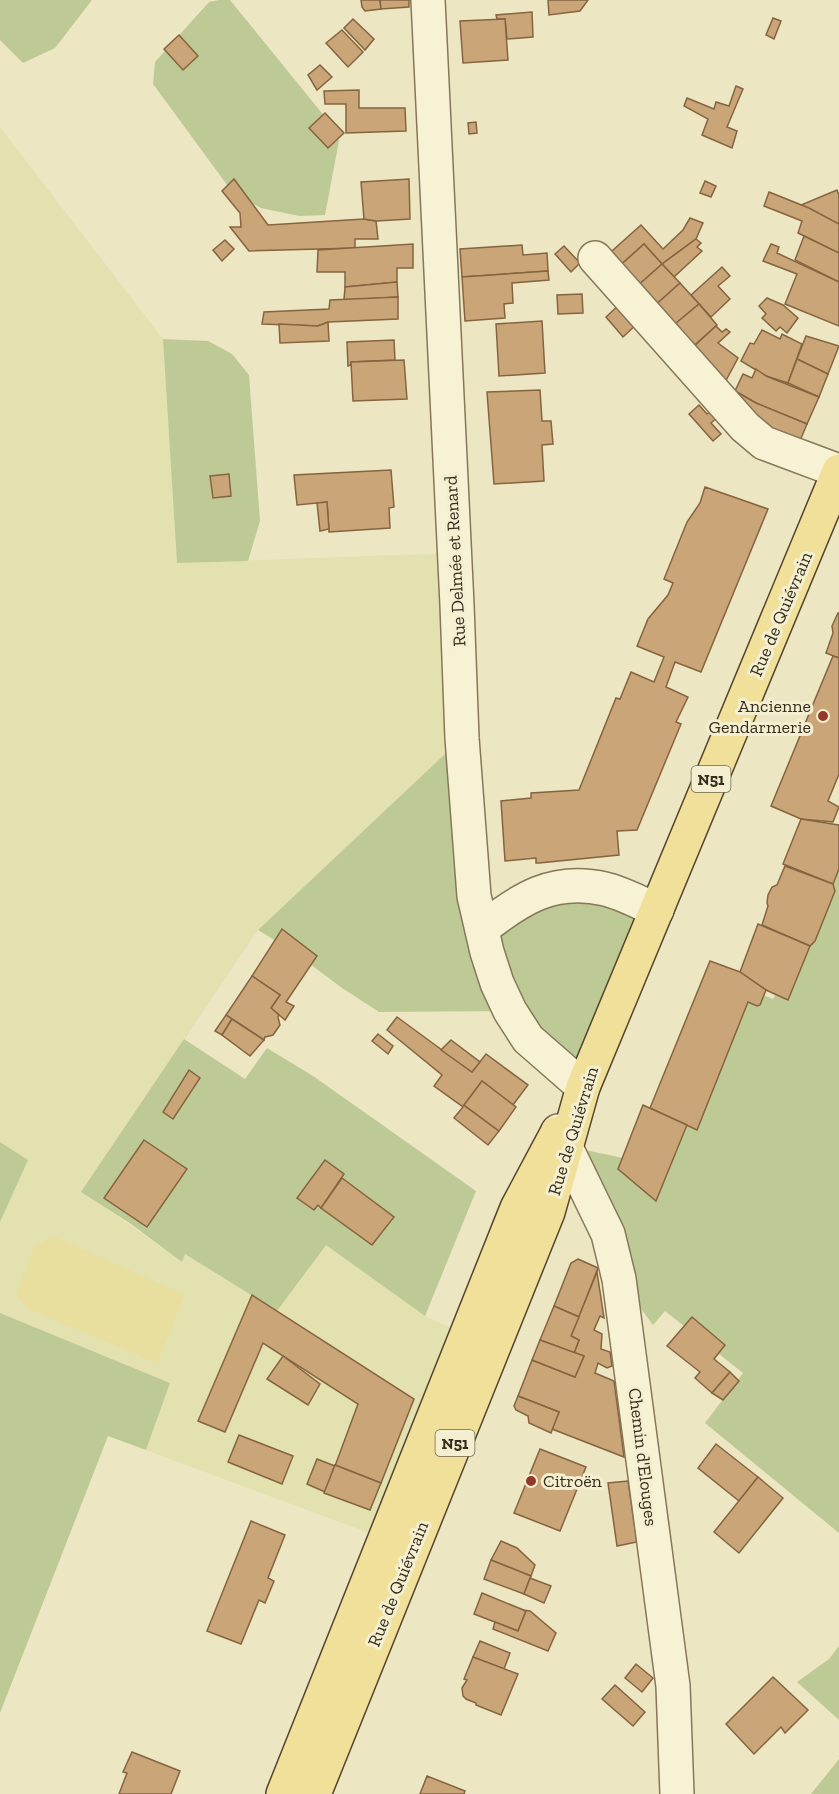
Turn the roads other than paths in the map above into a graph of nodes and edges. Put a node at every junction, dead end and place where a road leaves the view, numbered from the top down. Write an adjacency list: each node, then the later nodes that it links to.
1 (428, 0): 5 (street, Rue Delmée et Renard)
2 (595, 258): 3 (street)
3 (839, 471): 4 (main road, Rue de Quiévrain / N51)
4 (657, 910): 5 (street); 6 (main road, Rue de Quiévrain / N51)
5 (482, 929): 6 (street, Rue Delmée et Renard)
6 (583, 1087): 7 (main road, N51)
7 (562, 1139): 8 (main road, Rue de Quiévrain / N51); 9 (main road, Rue de Quiévrain / N51); 10 (street, Chemin d'Elouges)
8 (283, 1794)
9 (314, 1794)
10 (677, 1794)

